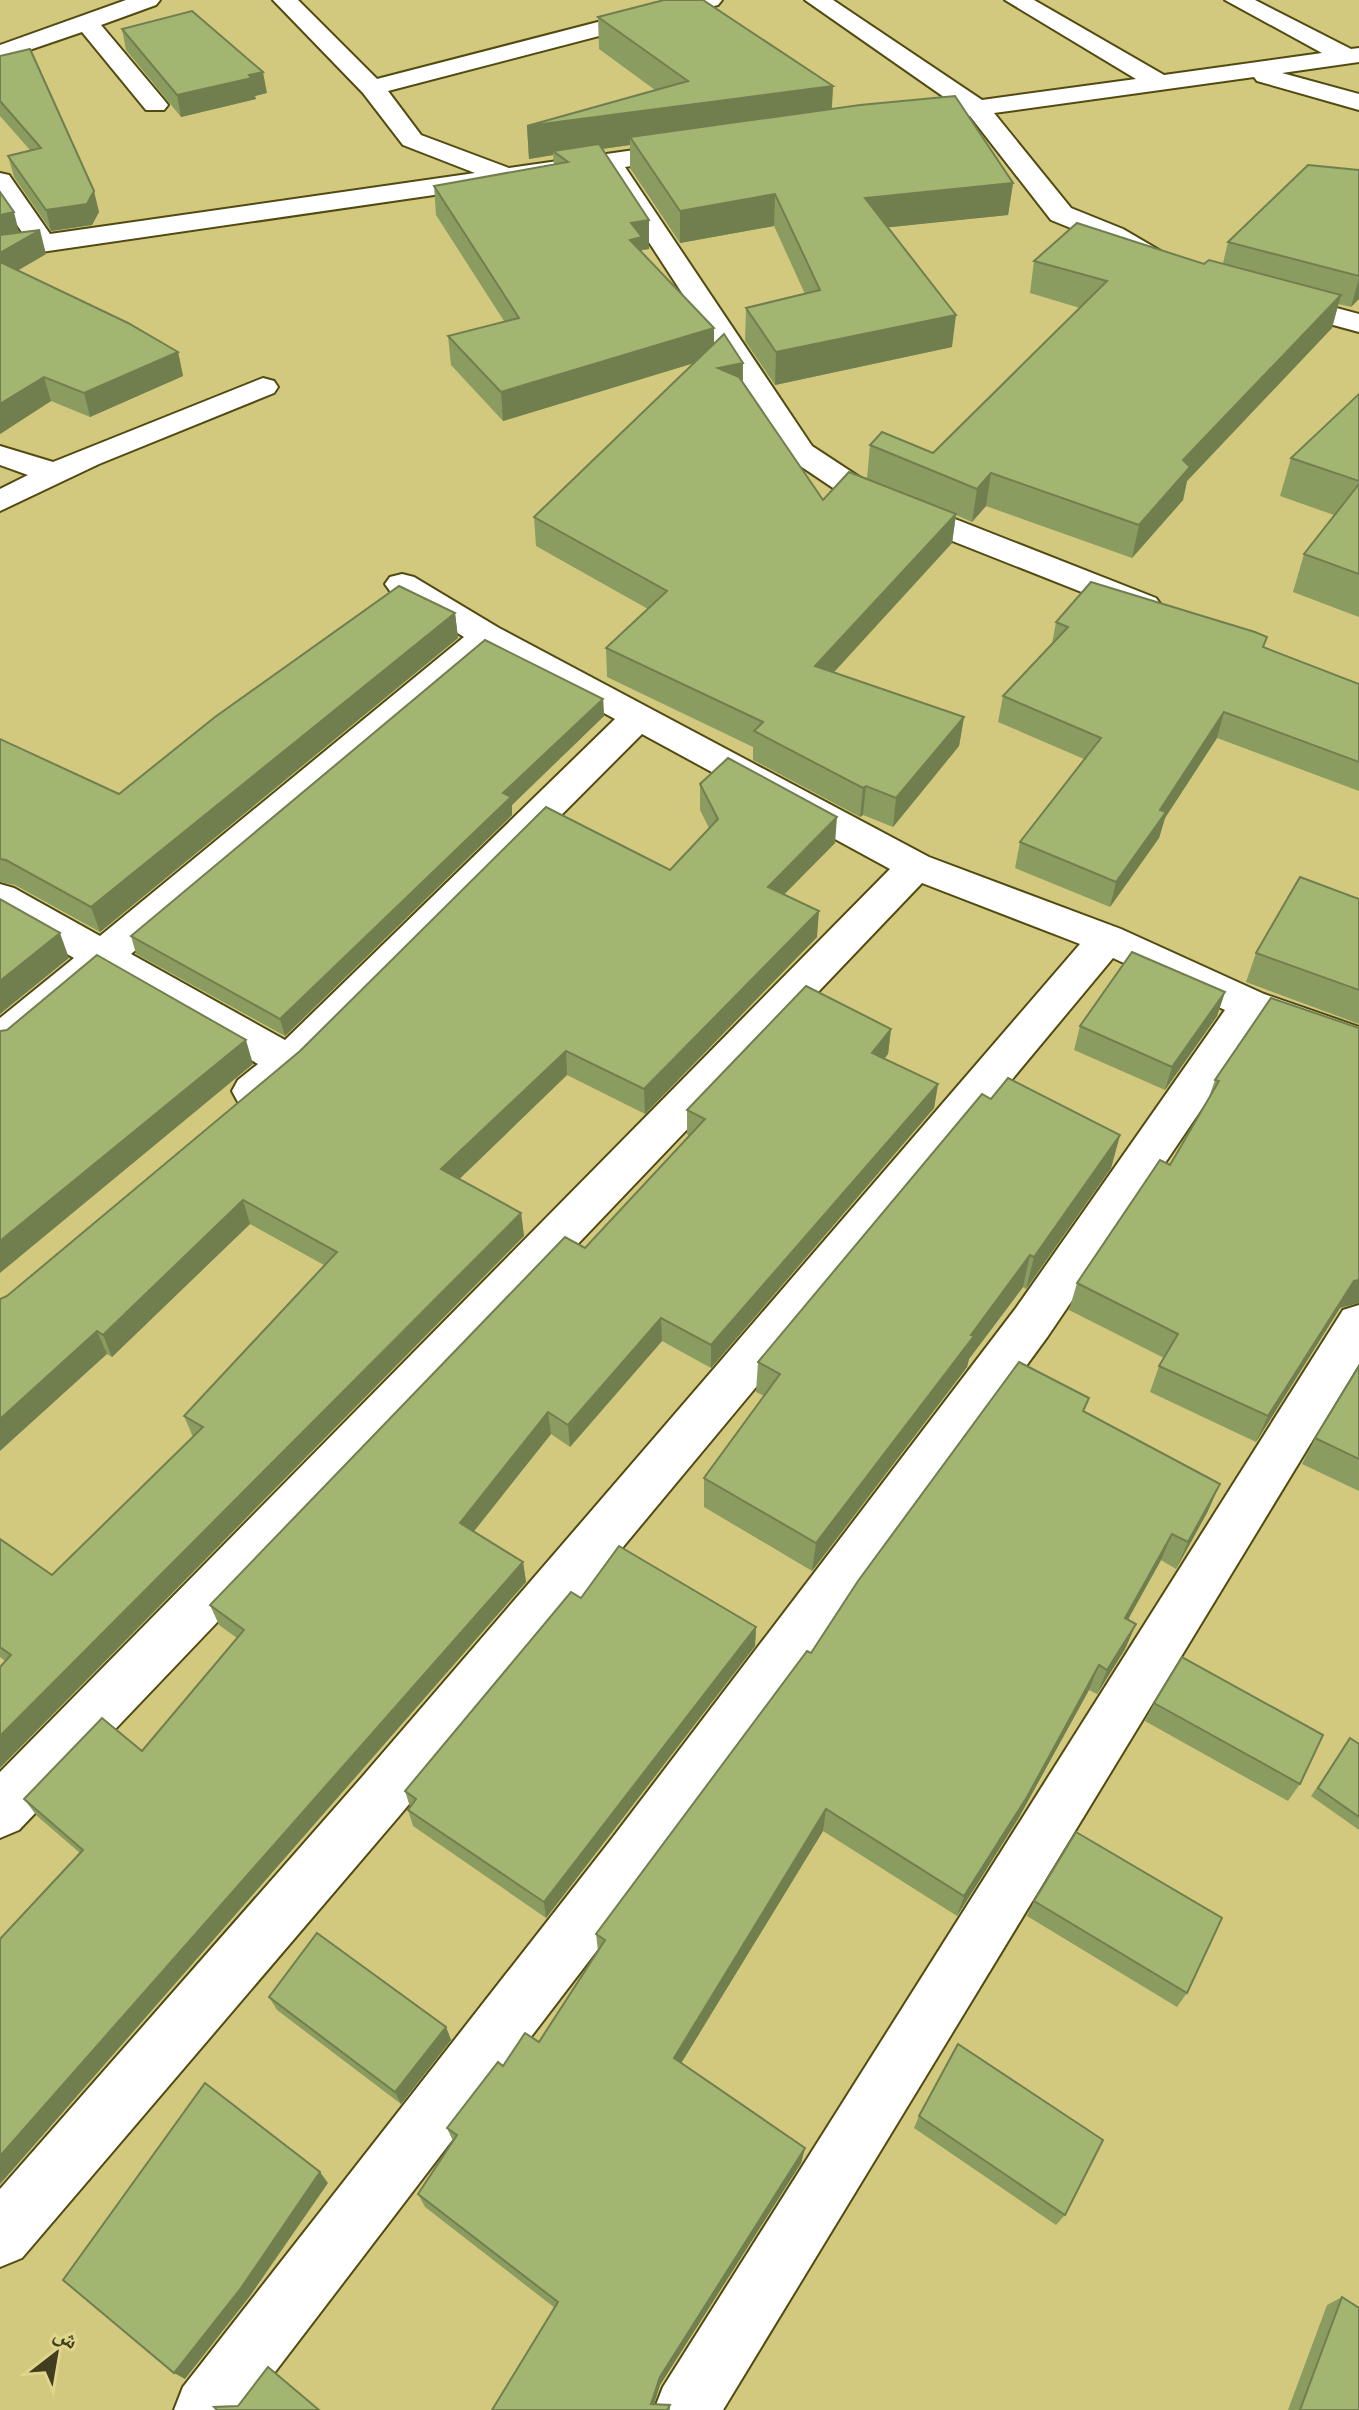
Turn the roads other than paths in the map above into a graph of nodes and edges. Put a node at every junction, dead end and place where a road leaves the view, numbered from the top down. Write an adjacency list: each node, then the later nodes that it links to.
1 (148, 0): 7 (street)
2 (285, 0): 12 (street)
3 (710, 0): 12 (street)
4 (817, 0): 15 (street)
5 (1017, 0): 11 (street)
6 (1237, 0): 9 (street)
7 (86, 22): 8 (street); 14 (street)
8 (0, 53)
9 (1354, 56): 10 (street)
10 (1249, 71): 11 (street); 13 (street)
11 (1161, 83): 15 (street)
12 (372, 88): 19 (street)
13 (1359, 102)
14 (155, 105)
15 (976, 107): 16 (street); 23 (street)
16 (884, 121)
17 (713, 146): 18 (street)
18 (609, 161): 19 (street); 31 (street)
19 (503, 175): 21 (street)
20 (0, 181): 21 (street)
21 (44, 245): 22 (street)
22 (0, 250)
23 (1195, 278)
24 (1254, 295): 25 (street)
25 (1359, 323)
26 (263, 387): 28 (street)
27 (0, 455): 28 (street)
28 (56, 474): 29 (street)
29 (0, 501)
30 (402, 584): 32 (street)
31 (1172, 615)
32 (487, 636): 33 (street); 37 (street)
33 (640, 715): 34 (street); 41 (street)
34 (916, 866): 36 (street); 44 (street)
35 (0, 898): 37 (street)
36 (1107, 939): 38 (street); 45 (street)
37 (106, 955): 39 (street); 41 (street)
38 (1250, 1005): 40 (street); 46 (street)
39 (0, 1041)
40 (1359, 1043)
41 (289, 1062): 42 (street)
42 (228, 1112)
43 (1359, 1324): 47 (street)
44 (0, 1811)
45 (0, 2236)
46 (206, 2410)
47 (686, 2410)

